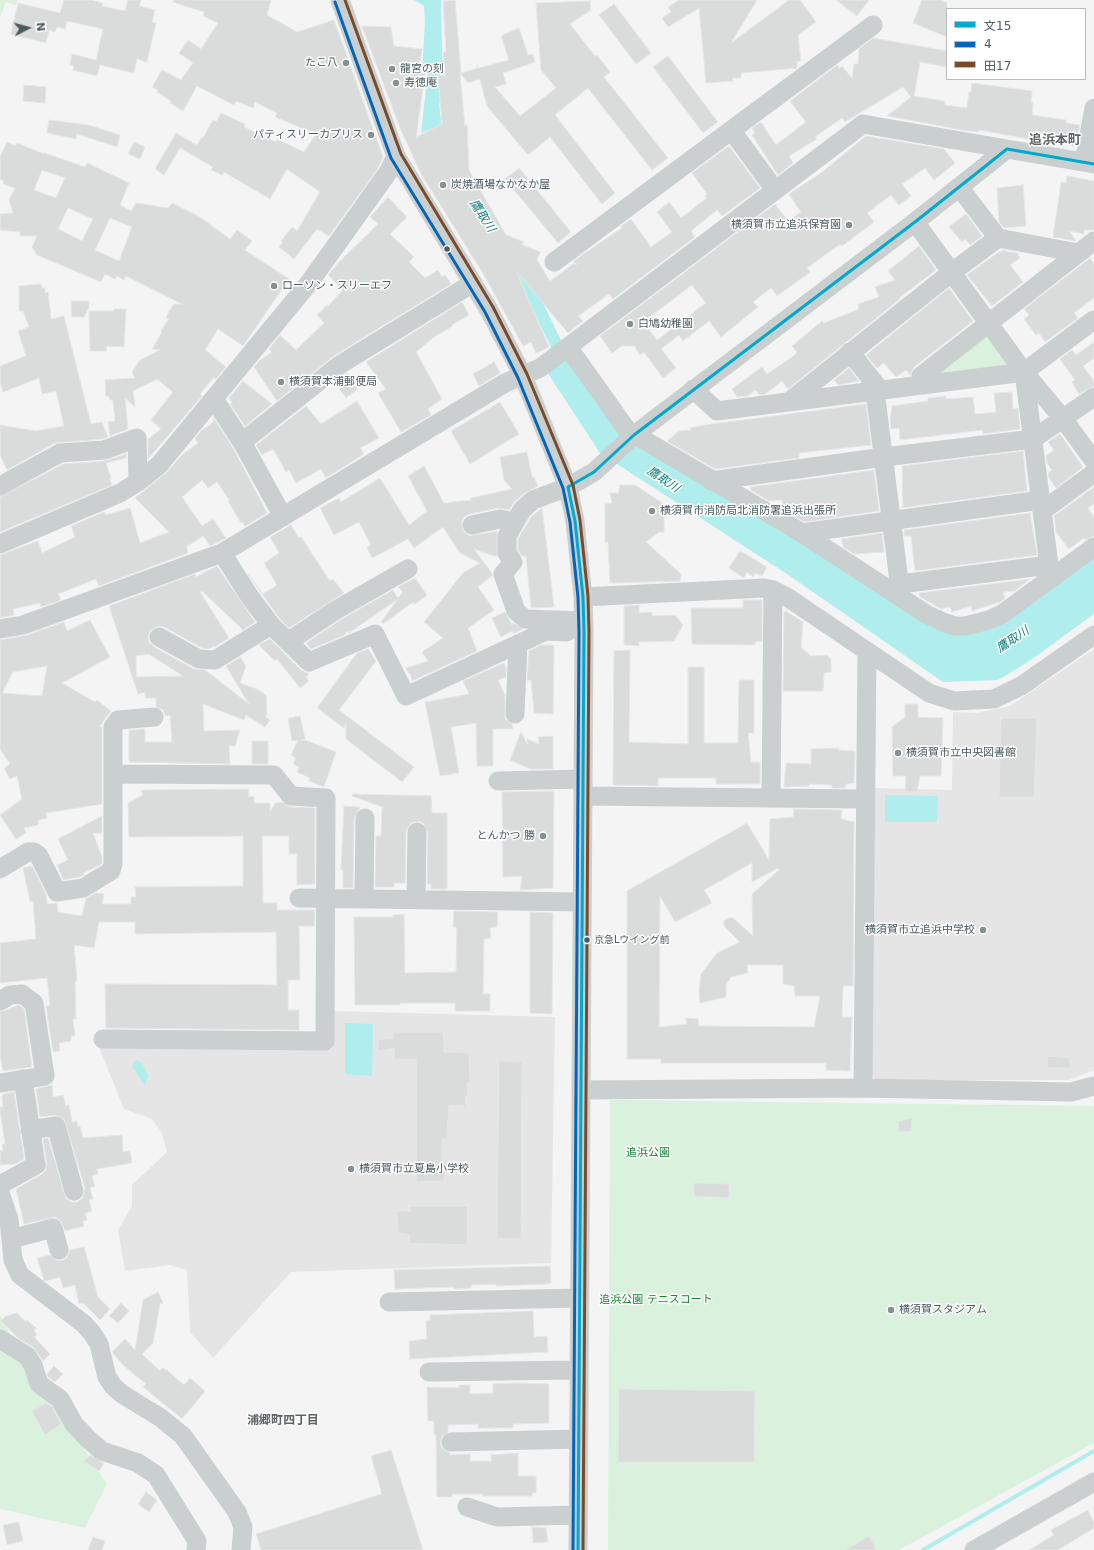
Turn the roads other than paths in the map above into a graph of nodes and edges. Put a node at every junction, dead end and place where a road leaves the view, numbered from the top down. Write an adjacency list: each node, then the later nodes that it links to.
1 (340, 0): 6 (street)
2 (873, 25): 4 (street)
3 (1094, 108): 7 (street)
4 (732, 131): 9 (street); 13 (street)
5 (1007, 149): 7 (street); 8 (street); 9 (street)
6 (396, 156): 15 (street); 26 (street)
7 (1089, 163)
8 (959, 187): 10 (street); 11 (street)
9 (775, 190): 18 (street)
10 (914, 222): 14 (street); 23 (street)
11 (998, 238): 12 (street); 14 (street)
12 (1089, 248): 17 (street)
13 (554, 262)
14 (952, 272): 17 (street); 19 (street)
15 (474, 283): 21 (street); 31 (street)
16 (1094, 320): 20 (street)
17 (989, 323): 20 (street); 22 (street)
18 (568, 347): 21 (street); 29 (street)
19 (850, 352): 24 (street); 27 (street)
20 (1024, 372): 22 (street); 28 (street); 30 (street)
21 (524, 376): 38 (street); 40 (street)
22 (923, 385): 24 (street)
23 (693, 389): 27 (street); 29 (street)
24 (876, 391): 27 (street); 32 (street)
25 (1094, 397): 28 (street)
26 (214, 399): 31 (street); 36 (street)
27 (790, 401)
28 (1064, 420): 30 (street); 33 (street)
29 (632, 436): 35 (street); 38 (street)
30 (1033, 439): 32 (street); 39 (street)
31 (242, 442): 40 (street)
32 (884, 457): 35 (street); 41 (street)
33 (1094, 460)
34 (1094, 473): 39 (street)
35 (711, 481): 44 (street)
36 (138, 482): 37 (street); 45 (street)
37 (0, 486)
38 (568, 487): 42 (street); 52 (street)
39 (1042, 504): 41 (street); 49 (street)
40 (283, 517): 47 (street)
41 (891, 521): 44 (street); 51 (street)
42 (514, 522): 43 (street); 54 (street)
43 (472, 525)
44 (802, 533): 51 (street)
45 (0, 544)
46 (1094, 547): 49 (street)
47 (222, 553): 53 (street); 55 (street)
48 (408, 569): 58 (street)
49 (1051, 571): 51 (street); 51 (street)
50 (773, 590): 52 (street); 60 (street); 66 (street)
51 (900, 590)
52 (583, 597): 54 (street)
53 (271, 625): 57 (street); 58 (street)
54 (584, 627): 59 (street); 65 (street)
55 (0, 629)
56 (1094, 635): 60 (street)
57 (159, 637)
58 (289, 641): 59 (street)
59 (518, 644): 61 (street)
60 (867, 652): 67 (street)
61 (515, 714)
62 (154, 717): 63 (street)
63 (114, 774): 70 (street); 72 (street)
64 (498, 780): 65 (street)
65 (583, 788): 66 (street); 75 (street)
66 (771, 798): 67 (street)
67 (865, 799): 81 (street)
68 (365, 818): 73 (street)
69 (417, 832): 74 (street)
70 (0, 869)
71 (299, 898): 72 (street)
72 (324, 898): 73 (street); 77 (street)
73 (364, 899): 74 (street)
74 (416, 900): 75 (street)
75 (582, 902): 82 (street)
76 (0, 1001): 78 (street)
77 (103, 1039)
78 (23, 1079): 79 (street); 83 (street)
79 (0, 1083)
80 (1094, 1086): 81 (street)
81 (863, 1088): 82 (street)
82 (581, 1090): 89 (street)
83 (30, 1130): 84 (street); 85 (street)
84 (0, 1185)
85 (74, 1191)
86 (0, 1193): 87 (street)
87 (11, 1239): 88 (street); 101 (street)
88 (59, 1250)
89 (580, 1298): 90 (street); 92 (street)
90 (389, 1302)
91 (0, 1339): 100 (street)
92 (579, 1370): 93 (street); 94 (street)
93 (429, 1372)
94 (578, 1439): 95 (street); 98 (street)
95 (451, 1442)
96 (1094, 1482): 102 (street)
97 (467, 1507): 98 (street)
98 (578, 1515): 99 (street)
99 (579, 1547)
100 (196, 1550)
101 (241, 1550)
102 (974, 1550)

